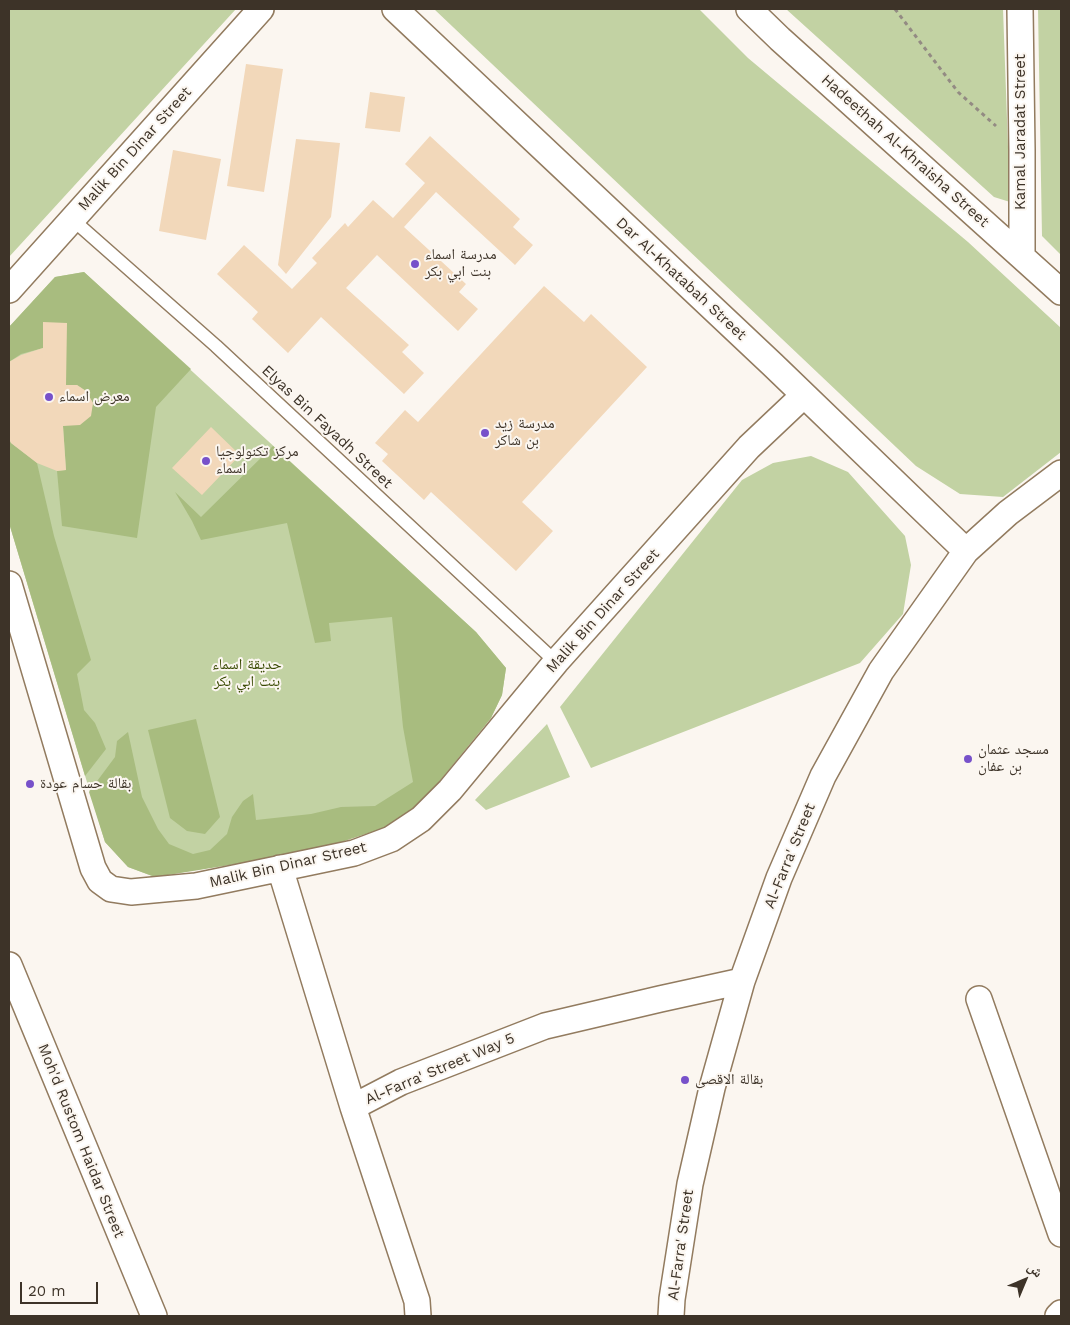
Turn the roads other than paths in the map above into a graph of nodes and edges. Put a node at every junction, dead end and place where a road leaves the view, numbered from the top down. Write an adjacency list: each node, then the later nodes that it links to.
1 (262, 9): 5 (street, Malik Bin Dinar Street)
2 (395, 9): 9 (street, Dar Al-Khatabah Street)
3 (749, 9): 6 (street, Hadeethah Al-Khraisha Street)
4 (1020, 9): 6 (street, Kamal Jaradat Street)
5 (72, 219): 7 (street, Malik Bin Dinar Street); 13 (lane, Elyas Bin Fayadh Street)
6 (1022, 255): 8 (street, Hadeethah Al-Khraisha Street)
7 (9, 290)
8 (1061, 292)
9 (804, 395): 11 (street, Dar Al-Khatabah Street); 13 (street, Malik Bin Dinar Street)
10 (1061, 474): 11 (street, Al-Farra' Street)
11 (966, 551): 16 (street, Al-Farra' Street)
12 (9, 584): 14 (street, Malik Bin Dinar Street)
13 (556, 662): 14 (street, Malik Bin Dinar Street)
14 (280, 868): 18 (street)
15 (9, 965): 21 (street, Moh'd Rustom Haidar Street)
16 (742, 981): 18 (street, Al-Farra' Street Way 5); 23 (street, Al-Farra' Street)
17 (979, 999): 19 (street)
18 (353, 1106): 22 (street, Al-Farra' Street Way 5)
19 (1061, 1234)
20 (1061, 1313): 24 (street)
21 (154, 1316)
22 (418, 1316)
23 (671, 1316)
24 (1058, 1316)

